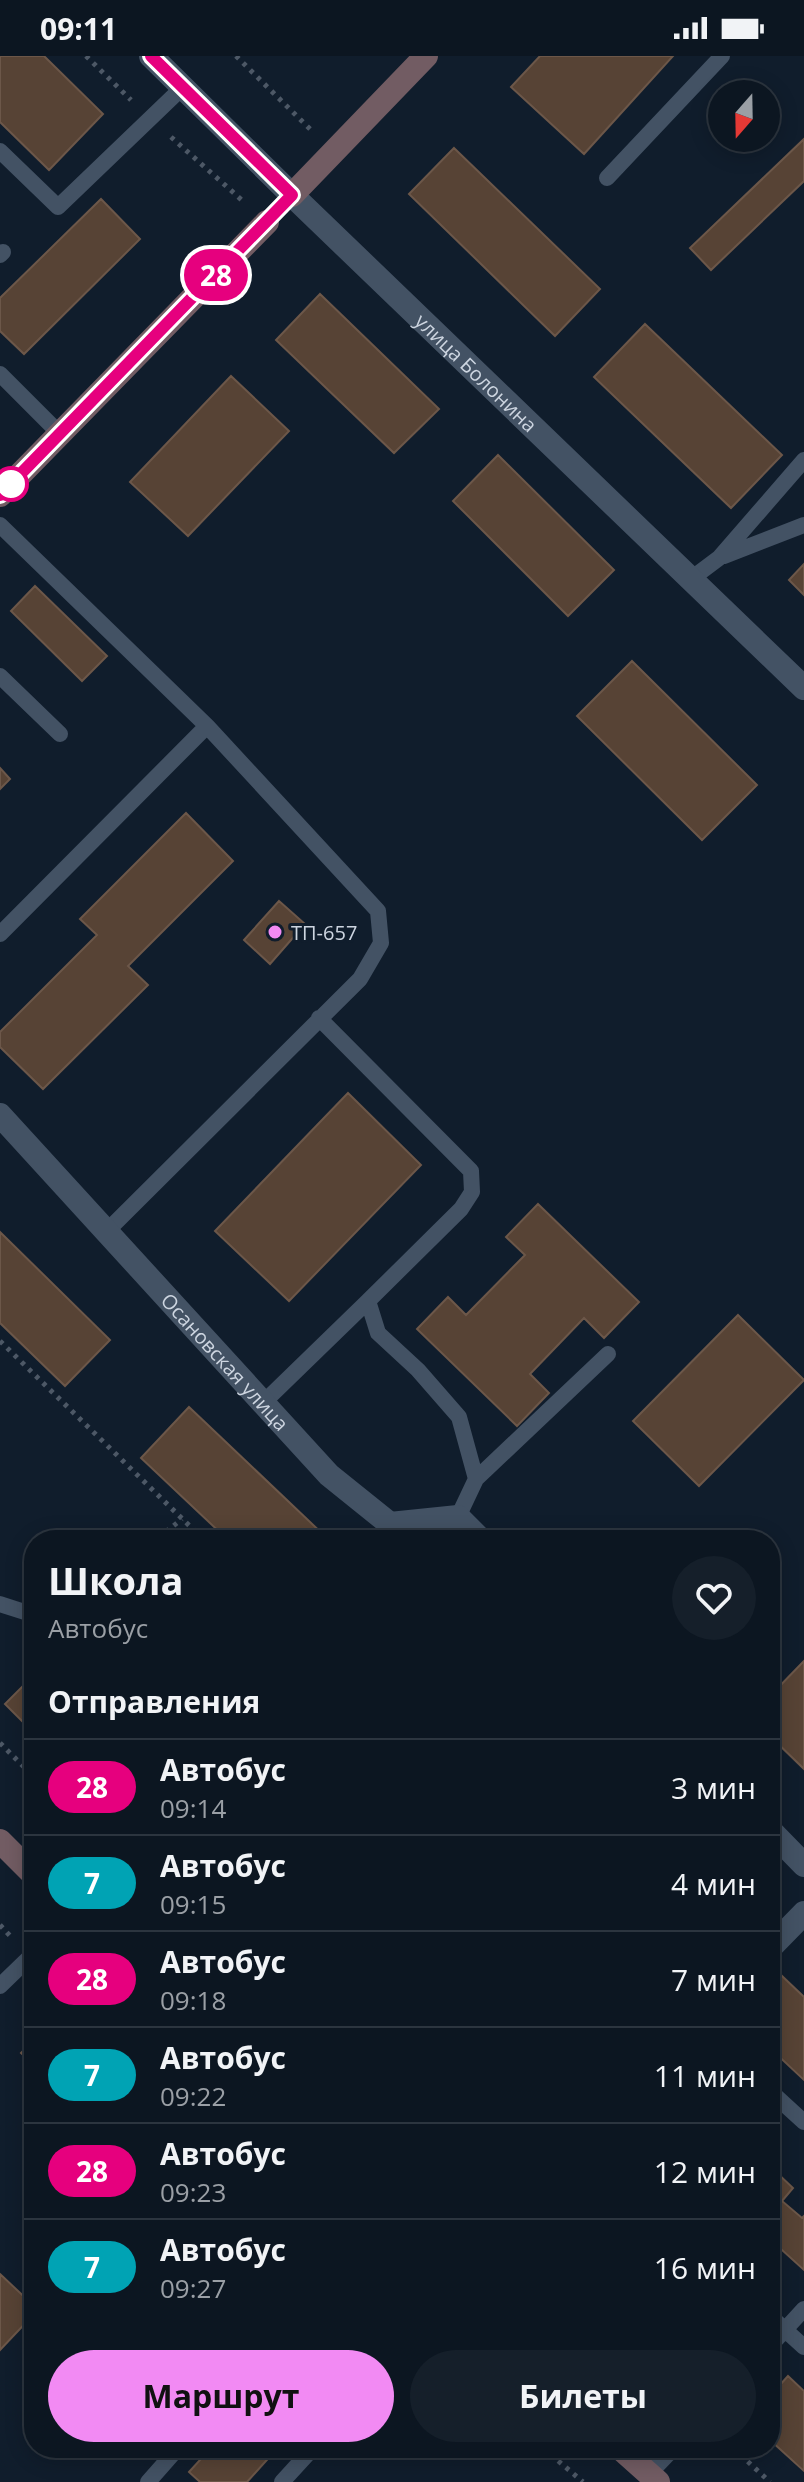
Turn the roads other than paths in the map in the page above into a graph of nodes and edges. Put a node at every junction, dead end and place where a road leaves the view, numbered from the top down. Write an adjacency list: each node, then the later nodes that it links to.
1 (151, 56): 4 (street, улица Болонина)
2 (426, 56): 7 (street)
3 (722, 56): 6 (lane)
4 (183, 87): 5 (lane); 7 (street, улица Болонина)
5 (0, 151)
6 (607, 178)
7 (292, 195): 9 (street); 15 (street, улица Болонина)
8 (0, 374): 9 (lane)
9 (60, 434): 11 (street)
10 (804, 460): 14 (lane)
11 (0, 495)
12 (0, 525): 18 (lane)
13 (804, 525): 14 (lane)
14 (719, 558): 15 (lane)
15 (691, 579): 17 (street, улица Болонина)
16 (0, 676): 19 (lane)
17 (804, 688)
18 (207, 726): 20 (lane); 21 (lane)
19 (60, 734)
20 (0, 934)
21 (319, 1018): 23 (lane); 24 (lane)
22 (0, 1115): 23 (street, Осановская улица)
23 (106, 1232): 26 (street, Осановская улица)
24 (368, 1301): 26 (lane); 27 (lane)
25 (608, 1354): 27 (lane)
26 (263, 1403): 28 (street, Осановская улица)
27 (476, 1479): 28 (lane)
28 (458, 1517): 29 (street)
29 (471, 1530)
30 (0, 1604): 31 (lane)
31 (24, 1612)
32 (780, 1840): 35 (street)
33 (0, 1841): 34 (street)
34 (24, 1865)
35 (804, 1865)
36 (804, 1913): 37 (street)
37 (780, 1937)
38 (24, 1963): 39 (lane)
39 (0, 1986)
40 (780, 2100): 41 (lane)
41 (804, 2122)
42 (804, 2309): 44 (lane)
43 (780, 2325): 44 (lane)
44 (785, 2329): 45 (lane); 46 (lane)
45 (780, 2335)
46 (804, 2347)
47 (169, 2458): 52 (lane)
48 (304, 2458): 53 (lane)
49 (631, 2458): 51 (street)
50 (667, 2458): 51 (lane)
51 (654, 2478)
52 (148, 2482)
53 (282, 2482)

